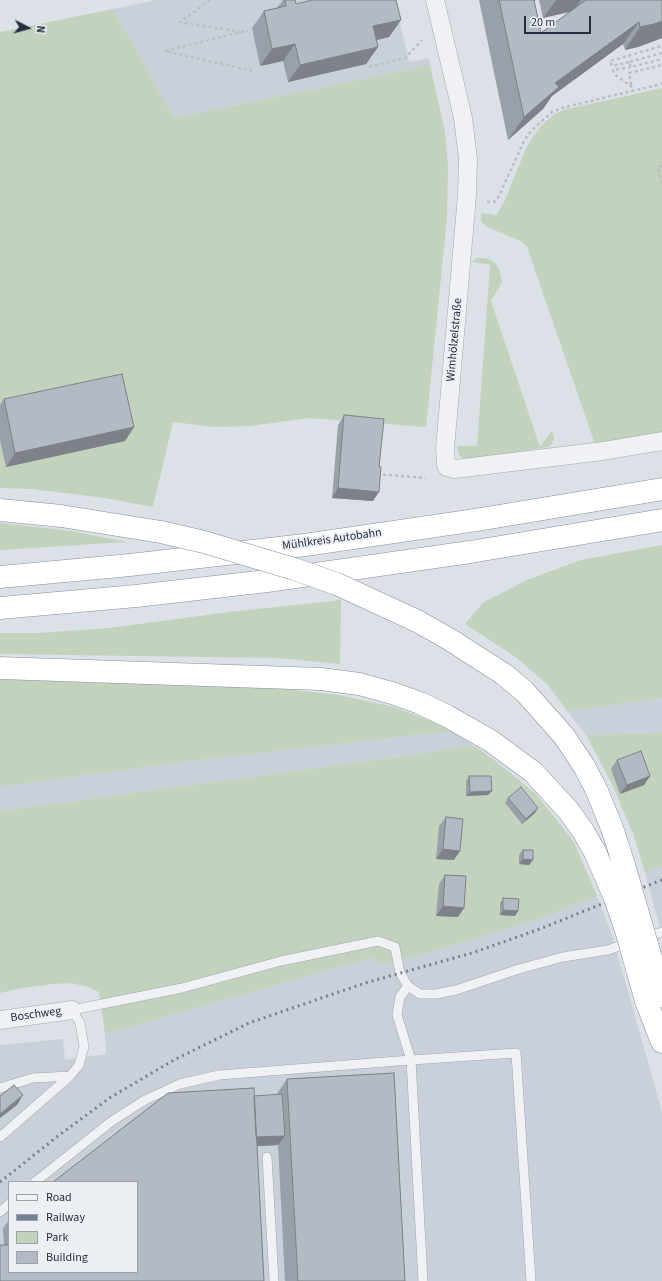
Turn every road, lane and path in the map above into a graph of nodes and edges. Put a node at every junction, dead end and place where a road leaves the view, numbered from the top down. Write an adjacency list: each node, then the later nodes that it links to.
1 (210, 0): 4 (path)
2 (435, 0): 20 (street, Wimhölzelstraße)
3 (248, 31): 4 (path)
4 (241, 32): 13 (path)
5 (422, 40): 11 (path)
6 (662, 46): 9 (path)
7 (662, 53): 9 (path)
8 (662, 59): 12 (path)
9 (629, 62): 12 (path)
10 (662, 65): 15 (path)
11 (369, 67)
12 (631, 67): 15 (path)
13 (253, 71)
14 (662, 84): 16 (path)
15 (631, 86): 16 (path)
16 (633, 92): 19 (path)
17 (662, 166): 18 (path)
18 (662, 185)
19 (485, 200)
20 (662, 441)
21 (373, 474): 22 (path)
22 (426, 478)
23 (662, 488): 26 (highway, Mühlkreis Autobahn)
24 (0, 510): 31 (highway, bridge)
25 (662, 520): 27 (highway)
26 (0, 577)
27 (0, 608)
28 (0, 668): 31 (highway, bridge)
29 (662, 932): 30 (lane)
30 (408, 986): 32 (lane); 35 (lane)
31 (656, 998): 34 (highway)
32 (72, 1010): 33 (street, Boschweg); 36 (lane)
33 (0, 1020)
34 (662, 1042)
35 (411, 1060): 40 (lane); 44 (lane); 45 (lane)
36 (70, 1076): 37 (lane); 38 (lane)
37 (0, 1088)
38 (0, 1136)
39 (267, 1157): 43 (lane)
40 (36, 1181)
41 (8, 1205): 42 (lane)
42 (0, 1212)
43 (274, 1281)
44 (423, 1281)
45 (531, 1281)

